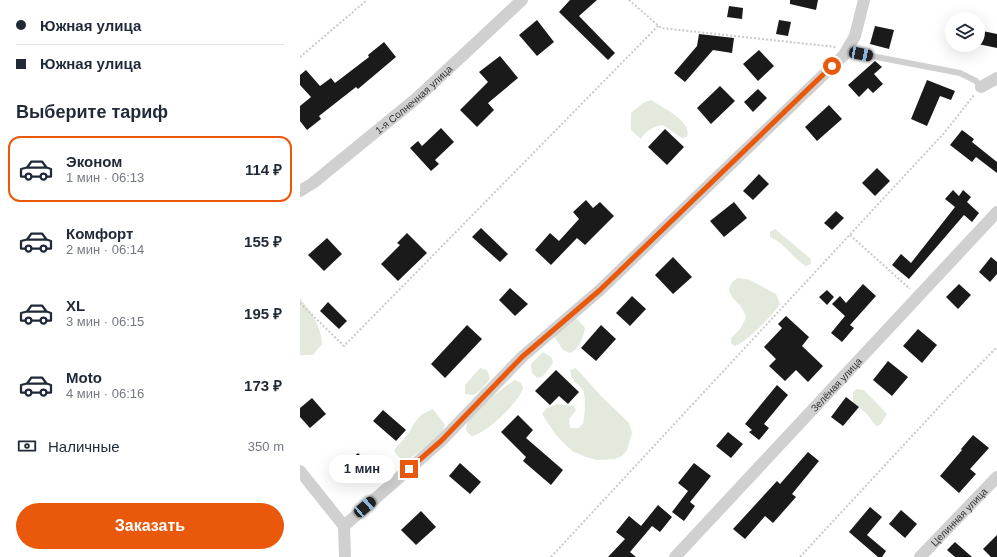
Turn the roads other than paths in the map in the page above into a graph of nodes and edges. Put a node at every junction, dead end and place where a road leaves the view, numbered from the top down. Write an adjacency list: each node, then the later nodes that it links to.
1 (522, 0): 6 (street, 1-я Солнечная улица)
2 (864, 0): 3 (street)
3 (849, 48): 5 (lane); 10 (street)
4 (997, 78): 5 (street)
5 (981, 87)
6 (300, 191)
7 (997, 212): 12 (street, Зелёная улица)
8 (300, 471): 10 (street)
9 (997, 477): 13 (street, Целинная улица)
10 (344, 526): 11 (street)
11 (345, 557)
12 (675, 557)
13 (920, 557)

